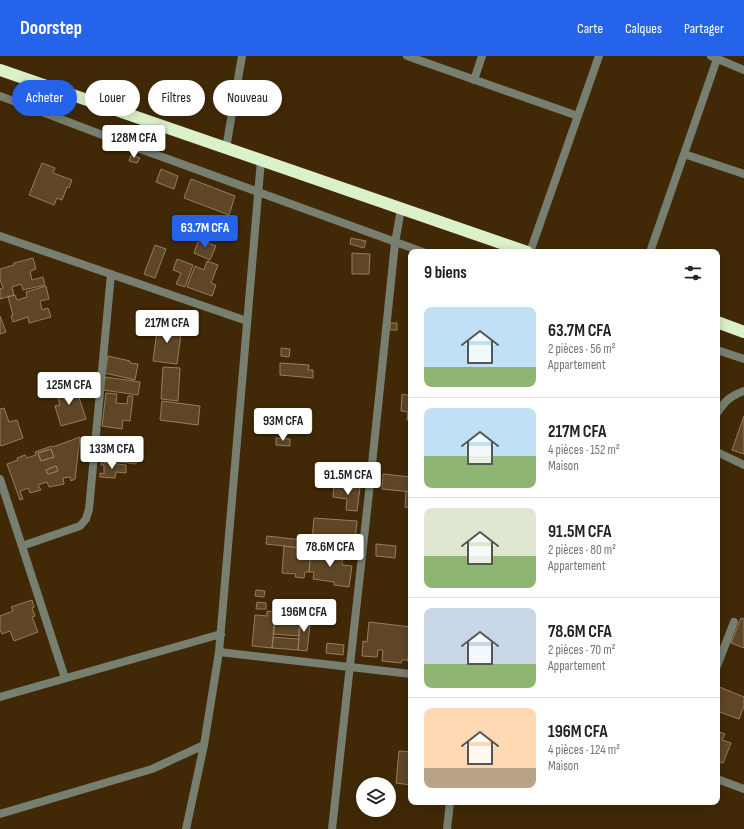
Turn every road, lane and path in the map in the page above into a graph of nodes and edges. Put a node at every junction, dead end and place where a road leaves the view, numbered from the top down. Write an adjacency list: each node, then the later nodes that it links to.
1 (242, 56): 11 (street)
2 (407, 56): 8 (street)
3 (482, 56): 8 (street)
4 (599, 56): 10 (street)
5 (714, 57): 7 (street); 12 (street)
6 (0, 70): 11 (highway)
7 (744, 70)
8 (474, 80): 10 (street)
9 (0, 96): 15 (street)
10 (578, 116): 21 (street)
11 (226, 148): 13 (highway)
12 (684, 154): 14 (street); 22 (street)
13 (261, 160): 15 (street); 16 (highway)
14 (744, 174)
15 (258, 193): 18 (street); 24 (street)
16 (401, 208): 18 (street); 20 (highway)
17 (0, 236): 23 (street)
18 (395, 243): 19 (street); 39 (street)
19 (414, 249)
20 (518, 249)
21 (531, 249)
22 (651, 249)
23 (111, 274): 24 (street); 34 (street)
24 (247, 321): 36 (street)
25 (720, 323): 26 (highway)
26 (744, 332)
27 (720, 351): 28 (street)
28 (744, 359)
29 (744, 391): 30 (street)
30 (720, 409)
31 (720, 453): 32 (street)
32 (744, 465)
33 (0, 479): 34 (street)
34 (22, 546): 41 (street)
35 (734, 622): 38 (street)
36 (221, 634): 37 (street); 41 (street)
37 (219, 652): 39 (street); 43 (street)
38 (720, 658)
39 (350, 667): 40 (street); 49 (street)
40 (408, 674)
41 (65, 678): 42 (street)
42 (0, 697)
43 (204, 745): 47 (street); 48 (street)
44 (720, 780): 45 (street)
45 (744, 789)
46 (450, 805): 50 (street)
47 (0, 814)
48 (186, 829)
49 (332, 829)
50 (447, 829)

